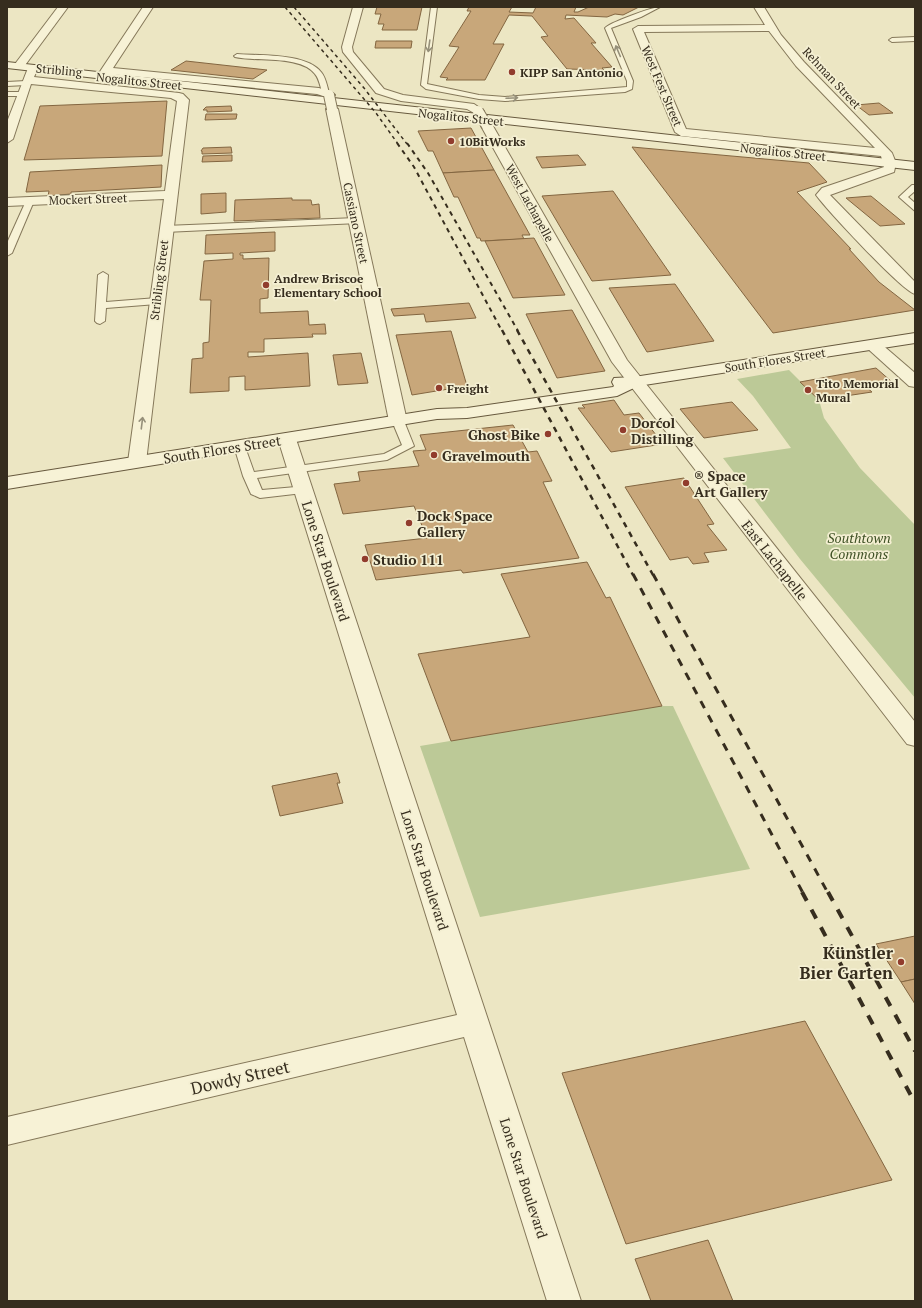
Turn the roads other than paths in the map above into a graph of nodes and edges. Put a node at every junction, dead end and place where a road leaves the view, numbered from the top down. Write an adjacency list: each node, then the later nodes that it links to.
1 (63, 7): 12 (street)
2 (148, 7): 14 (street)
3 (358, 7): 38 (street, West Lachapelle, bridge)
4 (434, 7): 5 (lane, one-way to 5)
5 (657, 7)
6 (759, 7): 7 (street, Rehman Street)
7 (772, 28): 21 (street, Rehman Street); 21 (street, West Fest Street)
8 (915, 39): 9 (lane)
9 (892, 40)
10 (237, 56): 19 (lane)
11 (7, 65): 12 (street, Nogalitos Street)
12 (19, 66): 13 (street, Nogalitos Street)
13 (33, 68): 14 (street, Nogalitos Street); 16 (street)
14 (104, 74): 19 (street, Nogalitos Street); 21 (street, Nogalitos Street)
15 (7, 84): 16 (lane)
16 (26, 86): 17 (lane); 18 (street, Stribling); 20 (street)
17 (7, 94)
18 (181, 98): 24 (street, Stribling Street)
19 (329, 99): 28 (street, Cassiano Street)
20 (7, 139)
21 (888, 158): 22 (street, Nogalitos Street); 32 (street)
22 (915, 166)
23 (915, 187): 27 (lane)
24 (170, 195): 25 (street, Mockert Street); 29 (street, Stribling Street)
25 (30, 201): 26 (street, Mockert Street); 30 (lane)
26 (7, 202)
27 (915, 208)
28 (356, 221): 29 (lane); 40 (street, Cassiano Street)
29 (165, 229): 33 (street, Stribling Street)
30 (7, 253)
31 (103, 275): 34 (lane)
32 (915, 290)
33 (156, 302): 34 (lane); 43 (street, Stribling Street, one-way to 33)
34 (101, 305): 35 (lane)
35 (100, 321)
36 (915, 338): 37 (street, South Flores Street)
37 (872, 345): 38 (street, South Flores Street); 39 (street)
38 (634, 382): 40 (street, South Flores Street); 47 (street, East Lachapelle)
39 (915, 382)
40 (398, 421): 41 (street, South Flores Street); 45 (lane)
41 (287, 439): 42 (street, South Flores Street); 45 (street, Lone Star Boulevard)
42 (240, 446): 43 (street, South Flores Street); 44 (lane)
43 (137, 462): 46 (street, South Flores Street)
44 (250, 476): 45 (lane); 45 (lane)
45 (300, 480): 48 (street, Lone Star Boulevard)
46 (7, 483)
47 (915, 738)
48 (474, 1023): 49 (street, Dowdy Street); 50 (street, Lone Star Boulevard)
49 (7, 1131)
50 (564, 1301)

